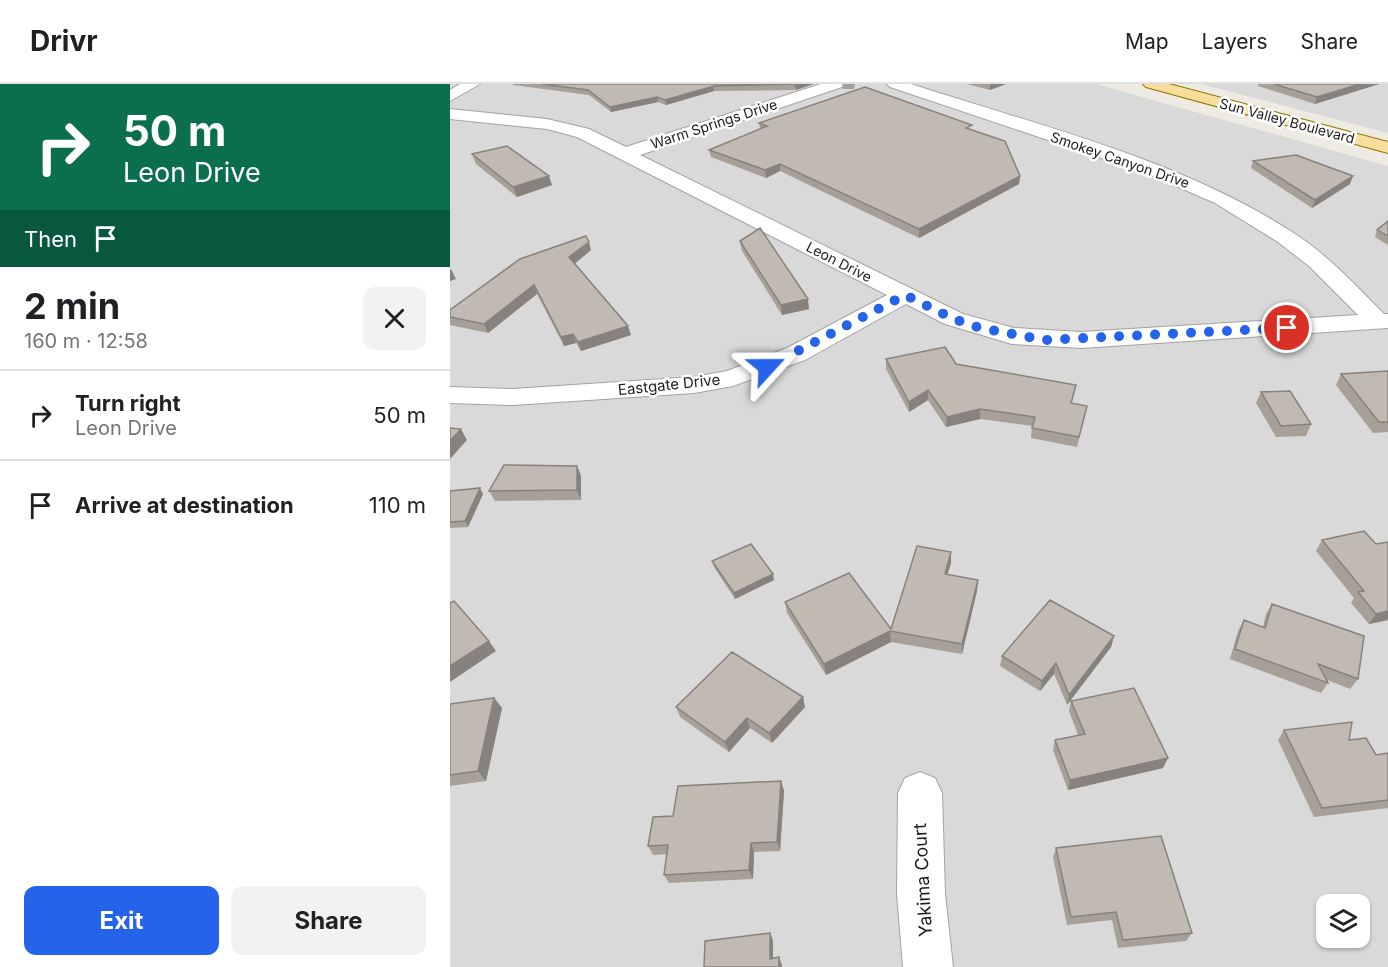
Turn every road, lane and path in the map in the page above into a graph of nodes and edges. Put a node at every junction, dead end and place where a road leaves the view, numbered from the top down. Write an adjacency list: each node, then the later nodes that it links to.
1 (472, 84): 5 (street)
2 (837, 84): 8 (street, Warm Springs Drive)
3 (895, 84): 10 (street, Smokey Canyon Drive)
4 (1151, 84): 7 (main road, Sun Valley Boulevard)
5 (450, 96)
6 (450, 114): 8 (street, Leon Drive)
7 (1388, 148)
8 (624, 154): 9 (street, Leon Drive)
9 (905, 295): 10 (street, Leon Drive); 11 (street, Eastgate Drive)
10 (1383, 322)
11 (450, 395)
12 (920, 793): 13 (street, Yakima Court)
13 (928, 967)

